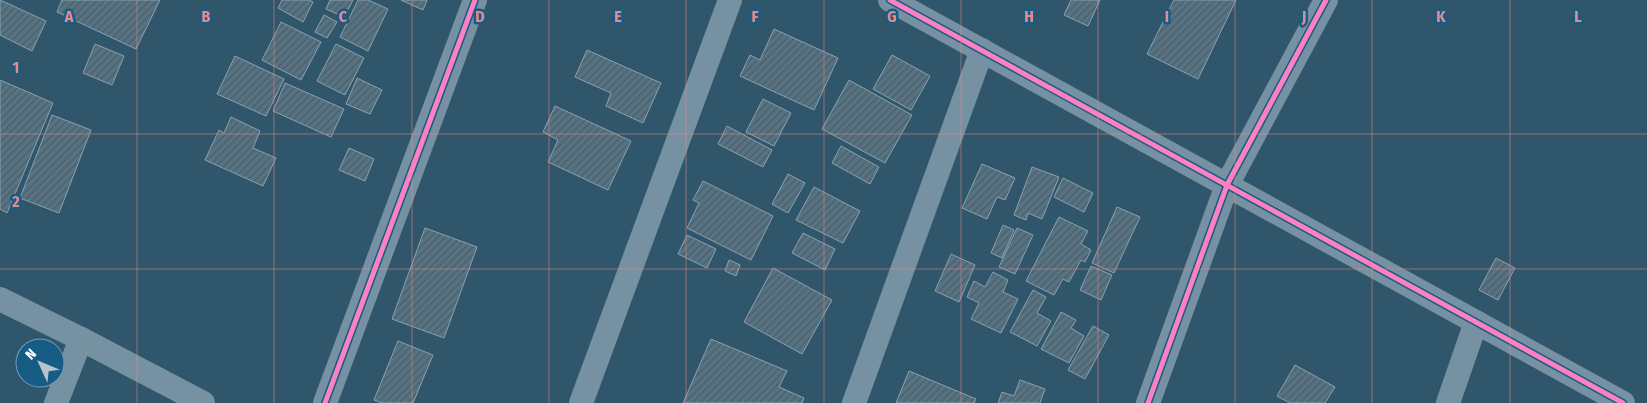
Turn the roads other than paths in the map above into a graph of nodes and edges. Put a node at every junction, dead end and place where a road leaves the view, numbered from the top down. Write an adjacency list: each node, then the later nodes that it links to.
1 (475, 0): 12 (street)
2 (730, 0): 13 (street)
3 (890, 0): 5 (street)
4 (1326, 0): 6 (street)
5 (982, 50): 6 (street); 14 (street)
6 (1227, 185): 8 (street); 15 (street)
7 (0, 300): 9 (street)
8 (1476, 322): 16 (street); 17 (street)
9 (81, 339): 10 (street); 11 (street)
10 (56, 403)
11 (203, 403)
12 (325, 403)
13 (581, 403)
14 (854, 403)
15 (1148, 403)
16 (1448, 403)
17 (1623, 403)

